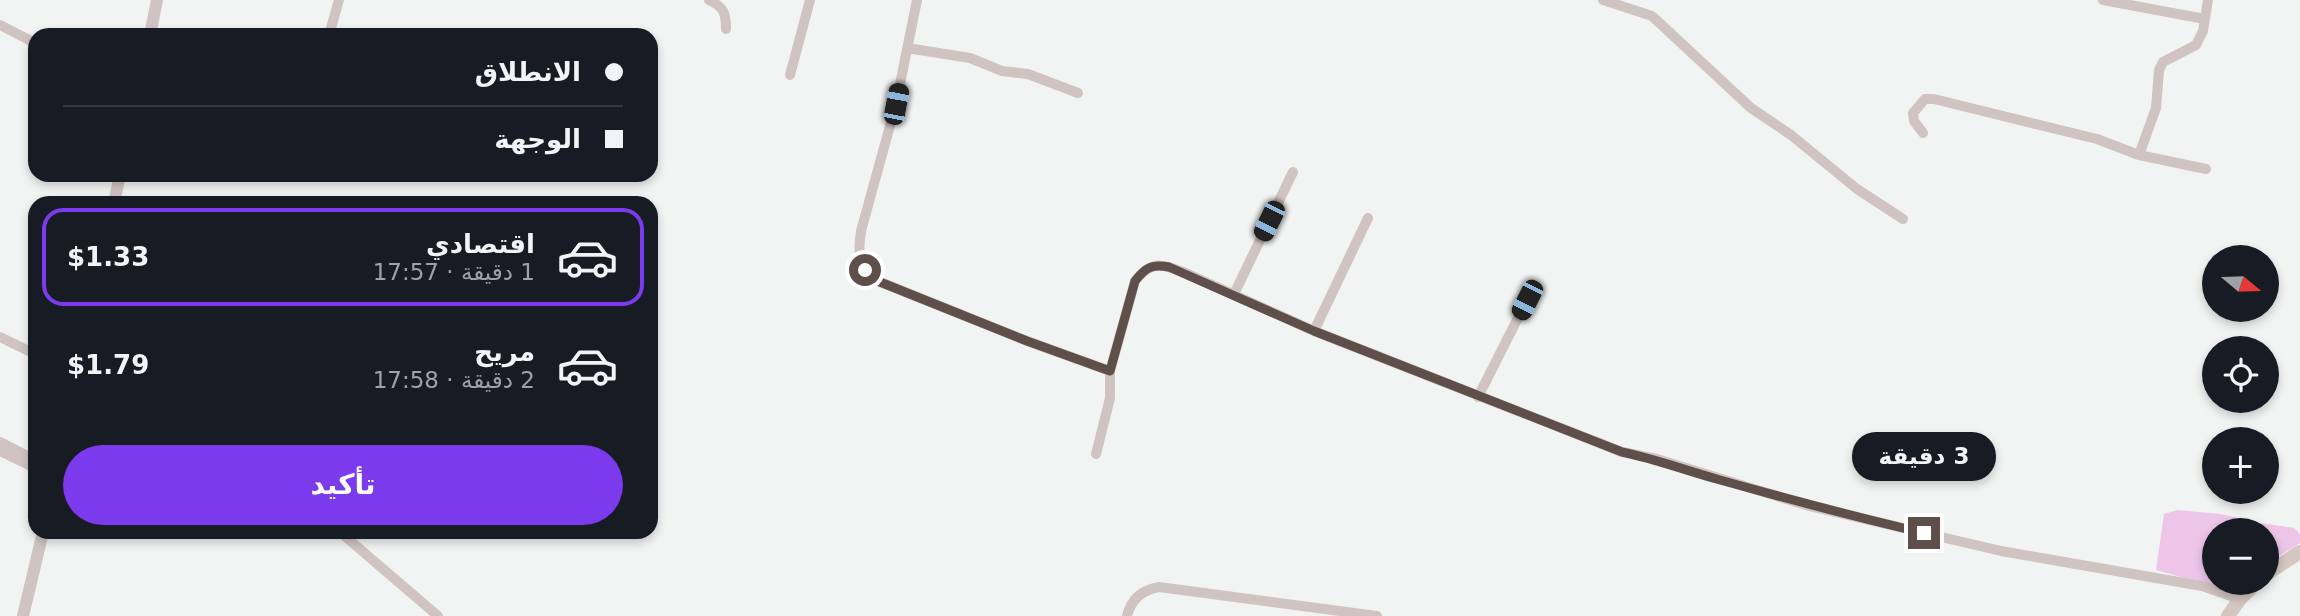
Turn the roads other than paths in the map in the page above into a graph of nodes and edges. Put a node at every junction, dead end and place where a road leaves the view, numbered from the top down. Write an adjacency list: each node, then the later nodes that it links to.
1 (157, 0): 11 (street)
2 (339, 0): 12 (street)
3 (709, 0): 13 (street)
4 (810, 0): 16 (street)
5 (916, 0): 15 (street)
6 (1603, 0): 23 (street)
7 (2103, 0): 9 (street)
8 (2208, 0): 9 (street)
9 (2205, 19): 19 (street)
10 (0, 25): 14 (street)
11 (151, 28)
12 (331, 28)
13 (726, 29)
14 (28, 39)
15 (907, 48): 17 (street); 29 (street)
16 (790, 75)
17 (1078, 93)
18 (1923, 133): 19 (street)
19 (2140, 155): 20 (street)
20 (2206, 169)
21 (1293, 172): 24 (street)
22 (1367, 218): 26 (street)
23 (1903, 219)
24 (1234, 294): 26 (street); 29 (street)
25 (1527, 300): 30 (street)
26 (1314, 331): 30 (street)
27 (0, 337): 28 (street)
28 (28, 351)
29 (1110, 371): 33 (street)
30 (1478, 397): 41 (street)
31 (0, 442): 34 (street)
32 (0, 451): 35 (street)
33 (1096, 454)
34 (28, 456)
35 (28, 465)
36 (41, 539): 43 (street)
37 (348, 539): 44 (street)
38 (2300, 552): 39 (main road)
39 (2279, 566)
40 (2244, 595): 41 (main road)
41 (2240, 599): 47 (main road)
42 (1297, 611): 45 (street); 46 (street)
43 (23, 616)
44 (438, 616)
45 (1127, 616)
46 (1377, 616)
47 (2228, 616)

